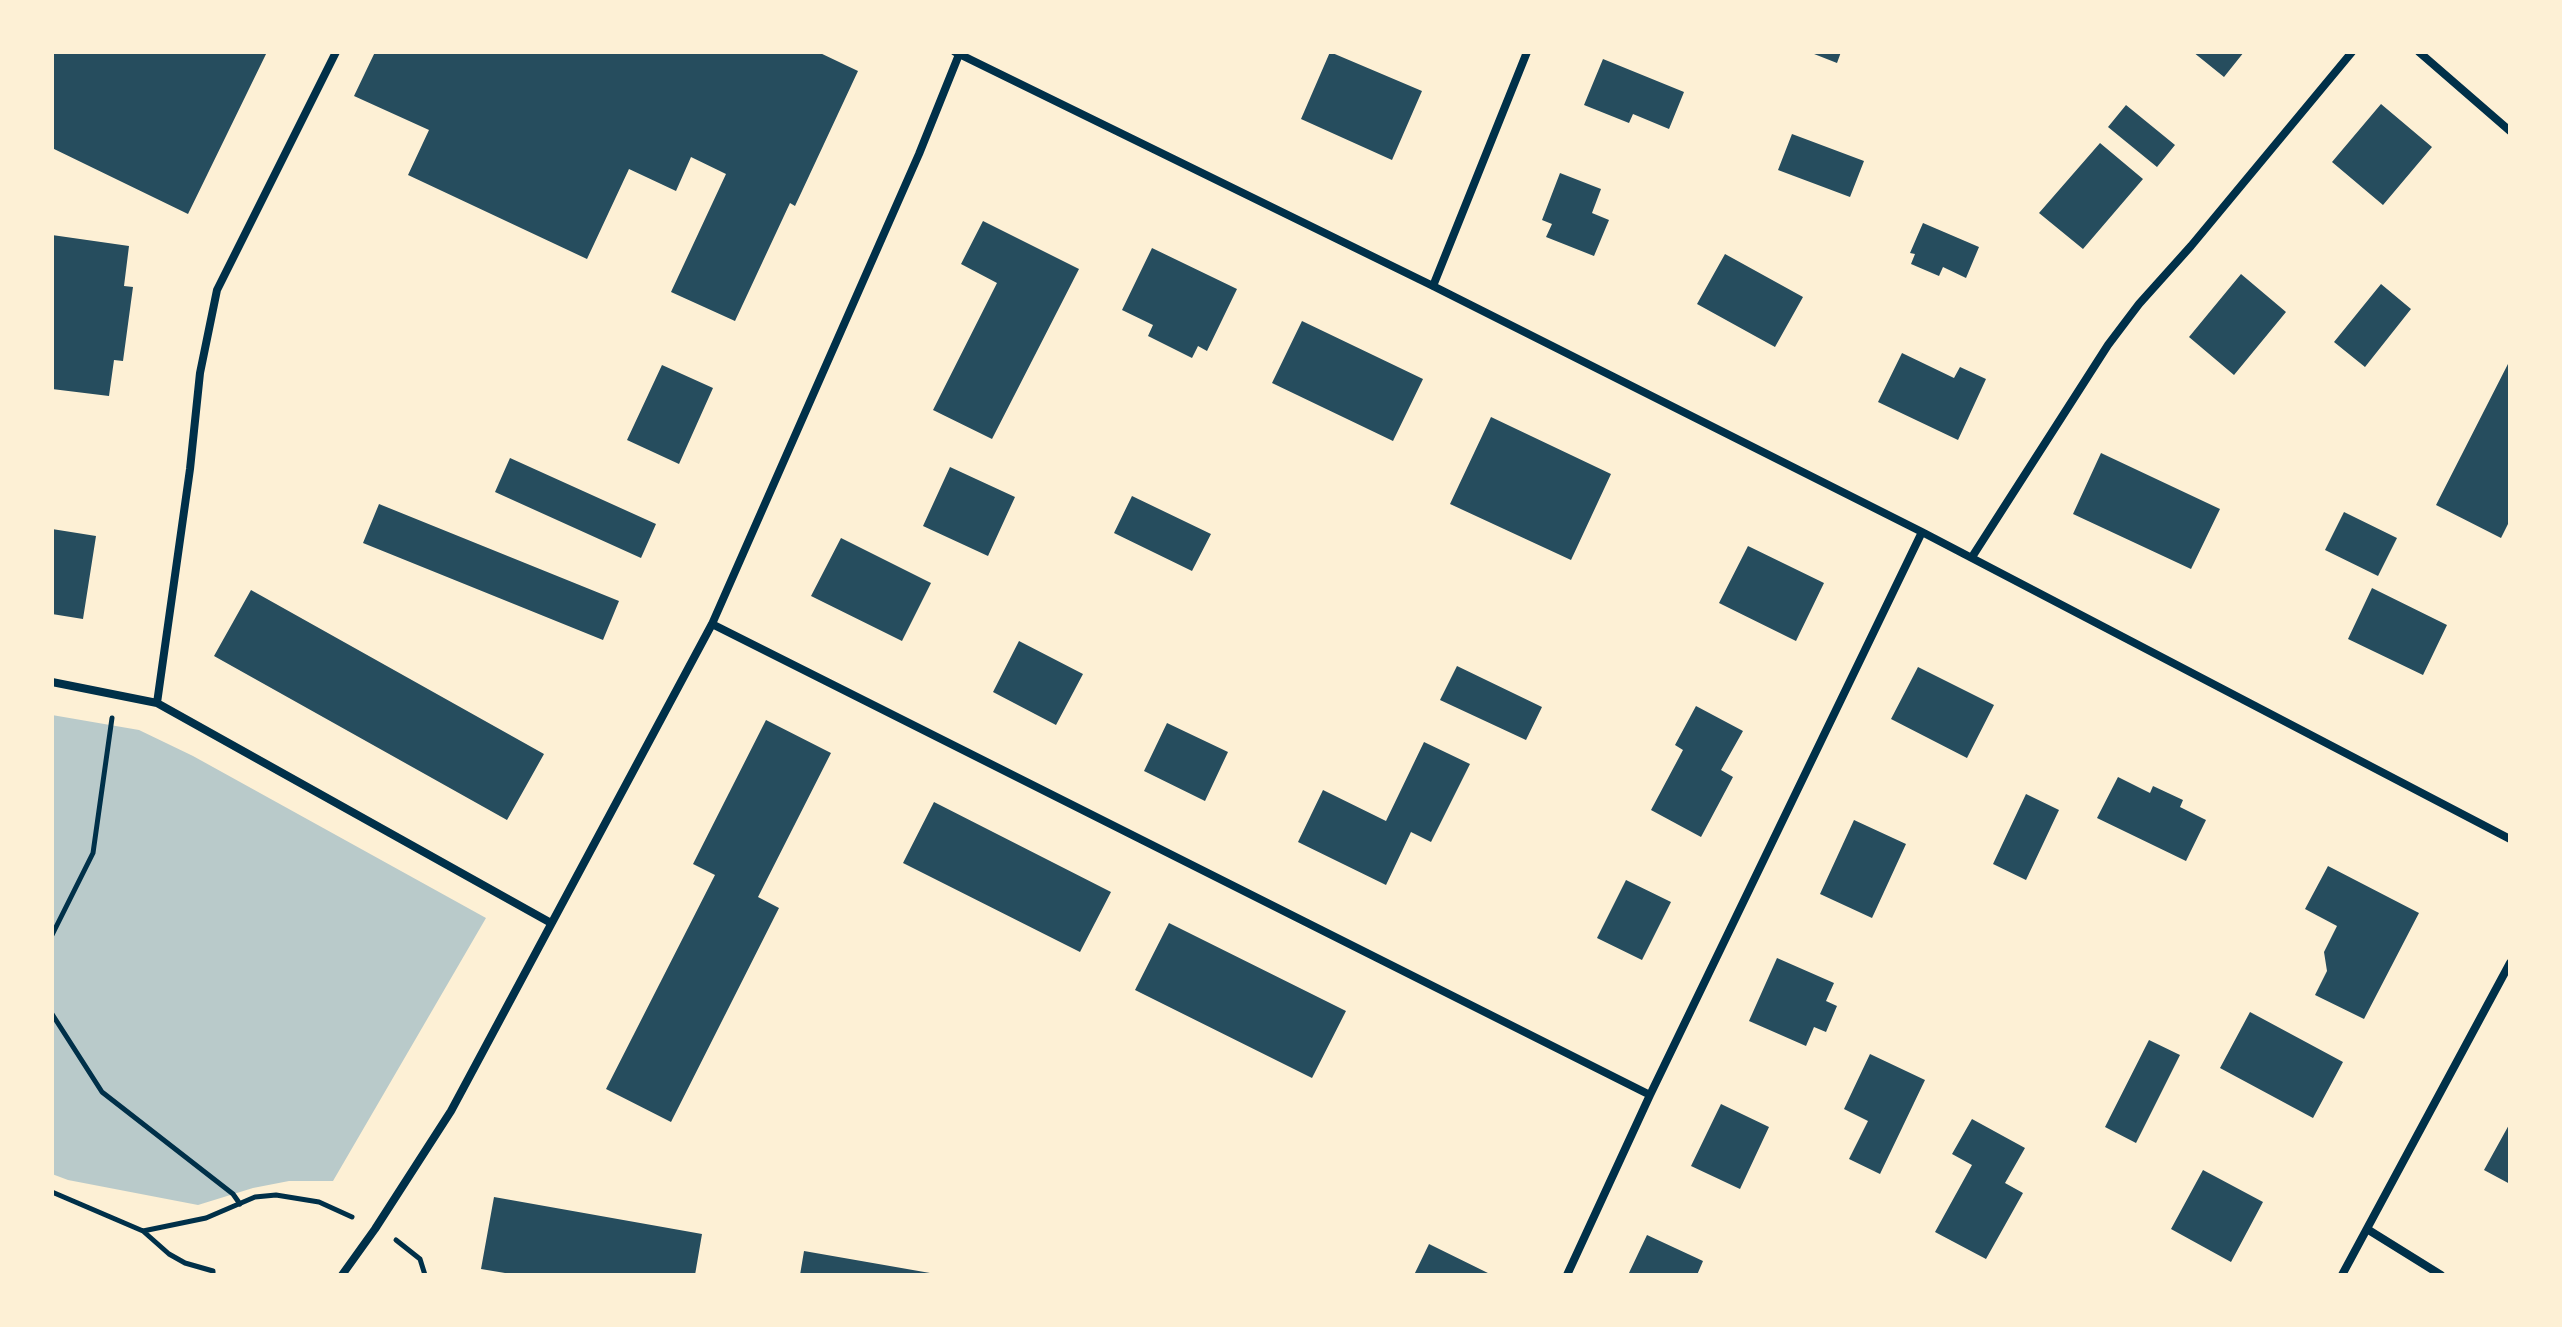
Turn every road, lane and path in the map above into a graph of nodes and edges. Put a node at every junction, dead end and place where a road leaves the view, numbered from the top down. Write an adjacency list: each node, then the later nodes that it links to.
1 (336, 52): 13 (street)
2 (1527, 52): 7 (street)
3 (2352, 52): 9 (street)
4 (2419, 52): 6 (street)
5 (958, 53): 7 (street); 10 (street)
6 (2510, 131)
7 (1433, 286): 8 (street)
8 (1922, 532): 9 (street); 19 (street)
9 (1972, 557): 14 (street)
10 (712, 624): 15 (street); 19 (street)
11 (52, 682): 12 (street)
12 (116, 693): 13 (street); 16 (path)
13 (157, 703): 15 (street)
14 (2510, 839)
15 (551, 923): 22 (street)
16 (52, 935)
17 (2510, 963): 23 (street)
18 (52, 1014): 21 (path)
19 (1650, 1095): 28 (street)
20 (52, 1192): 24 (path)
21 (240, 1205): 22 (path); 24 (path)
22 (375, 1229): 26 (street); 27 (path)
23 (2367, 1229): 29 (street); 30 (street)
24 (143, 1231): 25 (path)
25 (213, 1275)
26 (342, 1275)
27 (425, 1275)
28 (1567, 1275)
29 (2342, 1275)
30 (2441, 1275)

